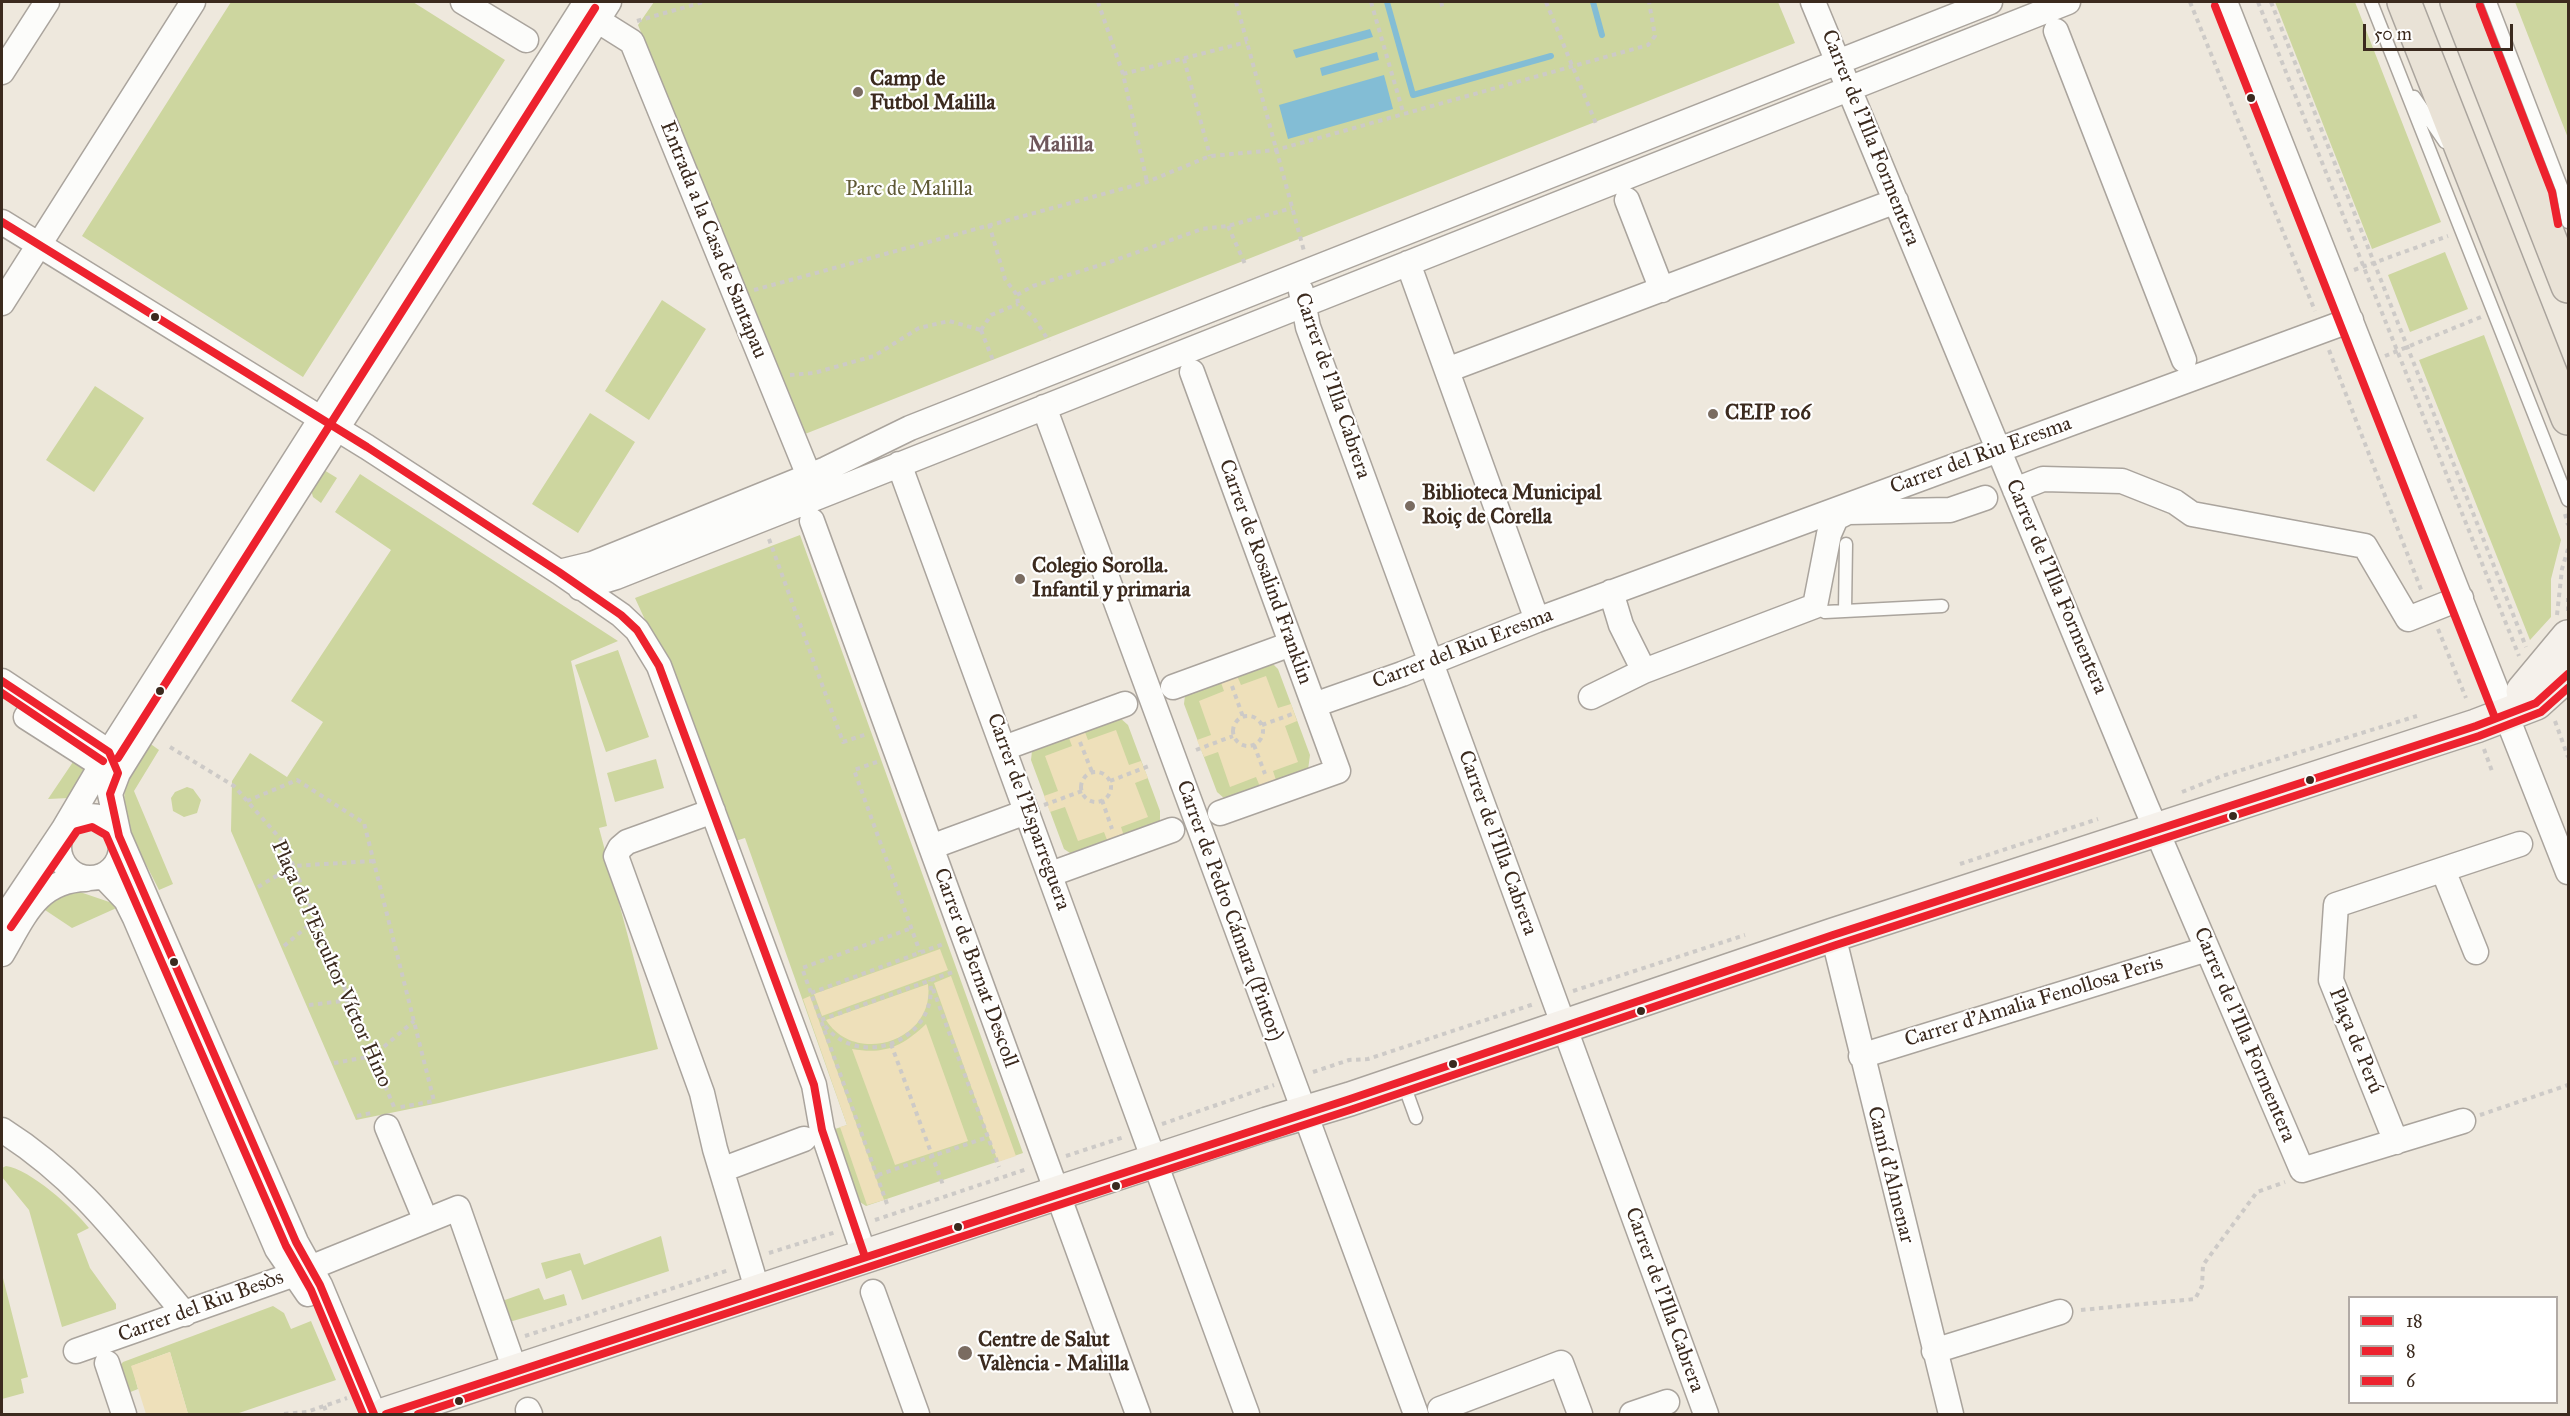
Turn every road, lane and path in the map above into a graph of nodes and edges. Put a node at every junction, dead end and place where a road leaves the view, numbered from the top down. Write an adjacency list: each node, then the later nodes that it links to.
1 (46, 2): 30 (street)
2 (193, 2): 48 (street)
3 (463, 2): 25 (street)
4 (703, 2): 23 (path)
5 (1098, 2): 31 (path)
6 (1236, 2): 26 (path)
7 (1371, 2): 34 (path)
8 (1441, 2): 22 (path)
9 (1546, 2): 29 (path)
10 (1649, 2): 29 (path)
11 (1813, 2): 28 (street, Carrer de l'Illa Formentera)
12 (1990, 2): 28 (street)
13 (2068, 2): 33 (street)
14 (2225, 2): 65 (street)
15 (2258, 2): 53 (path)
16 (2271, 2): 51 (path)
17 (2372, 2): 32 (lane)
18 (2404, 2): 39 (main road)
19 (2457, 2): 57 (main road)
20 (2490, 2): 44 (lane)
21 (598, 8): 59 (street, Entrada a la Casa de Santapau); 78 (street)
22 (1443, 9)
23 (634, 22)
24 (2056, 31): 71 (street)
25 (526, 40)
26 (1247, 42): 27 (path); 36 (path)
27 (1184, 59): 31 (path); 37 (path)
28 (1839, 62): 33 (street, Carrer de l'Illa Formentera); 56 (street)
29 (1573, 66): 34 (path); 35 (path)
30 (2, 72)
31 (1123, 74): 38 (path)
32 (2402, 78): 39 (lane); 84 (lane)
33 (1850, 89): 41 (street, Carrer de l'Illa Formentera); 50 (street)
34 (1403, 112): 36 (path)
35 (1598, 126)
36 (1276, 150): 37 (path); 42 (path)
37 (1210, 156): 38 (path)
38 (1147, 182): 45 (path)
39 (2477, 190): 77 (main road)
40 (1627, 200): 58 (street)
41 (1896, 201): 58 (street); 79 (street, Carrer de l'Illa Formentera)
42 (1292, 208): 46 (path); 49 (path)
43 (2, 222): 48 (street)
44 (2568, 222)
45 (989, 224): 59 (path); 60 (path)
46 (1228, 226): 52 (path); 60 (path)
47 (2455, 233): 51 (path)
48 (38, 246): 61 (street); 78 (street)
49 (1305, 255)
50 (1408, 263): 63 (street); 73 (street)
51 (2374, 263): 53 (path); 68 (path)
52 (1245, 264)
53 (2363, 267): 54 (path); 69 (path)
54 (2343, 274)
55 (2568, 276): 57 (lane)
56 (1282, 281): 63 (street, Carrer de l'Illa Cabrera); 81 (street)
57 (2568, 285)
58 (1662, 290): 73 (street)
59 (735, 295): 75 (street, Entrada a la Casa de Santapau)
60 (1017, 295): 62 (path)
61 (2, 303)
62 (1018, 304): 66 (path); 67 (path)
63 (1295, 308): 76 (street); 101 (street, Carrer de l'Illa Cabrera)
64 (2487, 314): 68 (path)
65 (2351, 320): 79 (street, Carrer del Riu Eresma); 93 (street)
66 (981, 330): 72 (path); 75 (path)
67 (1049, 341)
68 (2408, 347): 69 (path); 100 (path)
69 (2398, 351): 70 (path); 102 (path)
70 (2379, 359)
71 (2184, 360)
72 (994, 363)
73 (1447, 370): 97 (street)
74 (1192, 372): 99 (street, Carrer de Rosalind Franklin)
75 (769, 377): 81 (street, Entrada a la Casa de Santapau)
76 (1044, 407): 80 (street); 180 (street, Carrer de Pedro Cámara (Pintor))
77 (2568, 418)
78 (328, 425): 90 (street); 128 (street)
79 (1998, 449): 82 (street, Carrer de l'Illa Formentera); 92 (street, Carrer del Riu Eresma)
80 (899, 464): 91 (street); 124 (street, Carrer de l'Esparreguera)
81 (809, 476): 89 (street)
82 (2015, 490): 93 (street); 142 (street, Carrer de l'Illa Formentera)
83 (1985, 498): 94 (street)
84 (2568, 500)
85 (812, 520): 120 (street, Carrer de Bernat Descoll)
86 (768, 537): 120 (path)
87 (1845, 544): 96 (lane)
88 (2568, 549): 98 (path)
89 (592, 564): 90 (street); 91 (street)
90 (559, 572): 91 (street)
91 (580, 588): 137 (street)
92 (1611, 592): 97 (street, Carrer del Riu Eresma); 104 (street)
93 (2461, 598): 115 (street)
94 (1815, 606): 96 (lane); 104 (street)
95 (1942, 606): 96 (lane)
96 (1845, 611)
97 (1537, 620): 101 (street, Carrer del Riu Eresma)
98 (2563, 627): 115 (street)
99 (1291, 644): 103 (street); 113 (street, Carrer de Rosalind Franklin)
100 (2528, 653)
101 (1425, 664): 113 (street, Carrer del Riu Eresma); 170 (street, Carrer de l'Illa Cabrera)
102 (2521, 666)
103 (1225, 668): 108 (street); 116 (path)
104 (1644, 671): 109 (street)
105 (2456, 674): 110 (path)
106 (2568, 674): 115 (street)
107 (2, 681): 128 (street)
108 (1173, 687)
109 (1591, 697)
110 (2473, 698)
111 (2, 701): 128 (street)
112 (1125, 704): 118 (street)
113 (1314, 705): 119 (path); 134 (street, Carrer de Rosalind Franklin)
114 (2551, 712): 127 (path)
115 (2505, 714): 142 (street); 150 (street)
116 (1243, 717): 119 (path); 121 (path)
117 (2428, 717): 133 (path)
118 (1073, 723): 124 (street); 130 (path)
119 (1262, 725): 122 (path)
120 (887, 726): 126 (street, Carrer de Bernat Descoll)
121 (1233, 736): 122 (path); 125 (path)
122 (1254, 745): 134 (path)
123 (170, 747): 136 (path, Plaça de l'Escultor Víctor Hino)
124 (1004, 748): 138 (street, Carrer de l'Esparreguera)
125 (1197, 750)
126 (897, 754): 145 (street, Carrer de Bernat Descoll); 156 (path)
127 (2568, 757)
128 (109, 764): 140 (street); 143 (street)
129 (1149, 766): 131 (path)
130 (1092, 772): 131 (path); 132 (path)
131 (1110, 781): 135 (path)
132 (1082, 791): 135 (path); 138 (path)
133 (2177, 794)
134 (1272, 795): 139 (street)
135 (1102, 800): 146 (path)
136 (247, 801): 147 (path); 148 (path, Plaça de l'Escultor Víctor Hino)
137 (713, 811): 195 (street); 204 (street)
138 (1026, 812): 145 (street); 151 (street, Carrer de l'Esparreguera)
139 (1220, 813)
140 (63, 830): 143 (street); 152 (street); 155 (street)
141 (1172, 830): 146 (street)
142 (2157, 830): 157 (street); 160 (street, Carrer de l'Illa Formentera)
143 (119, 836): 152 (street); 205 (street)
144 (2520, 844): 149 (street, Plaça de Perú)
145 (931, 847): 158 (street, Carrer de Bernat Descoll)
146 (1119, 849): 151 (street)
147 (373, 861): 148 (path); 171 (path)
148 (293, 866): 153 (path); 154 (path, Plaça de l'Escultor Víctor Hino)
149 (2443, 870): 162 (street); 189 (street, Plaça de Perú)
150 (2568, 872)
151 (1051, 874): 186 (street, Carrer de l'Esparreguera)
152 (94, 877): 163 (street); 205 (street)
153 (258, 887)
154 (316, 919): 159 (path); 167 (path, Plaça de l'Escultor Víctor Hino)
155 (2, 921)
156 (912, 928): 161 (path); 166 (path)
157 (1833, 935): 170 (street); 174 (street, Camí d'Almenar)
158 (964, 937): 161 (path); 164 (street, Carrer de Bernat Descoll)
159 (284, 946)
160 (2207, 949): 174 (street, Carrer d'Amalia Fenollosa Peris); 194 (street, Carrer de l'Illa Formentera)
161 (921, 952): 166 (path)
162 (2476, 952)
163 (2, 954)
164 (974, 964): 165 (path); 192 (street, Carrer de Bernat Descoll)
165 (930, 980): 169 (path); 172 (path); 187 (path)
166 (811, 993): 169 (path)
167 (351, 1000): 168 (path); 173 (path, Plaça de l'Escultor Víctor Hino)
168 (309, 1005)
169 (820, 1019): 172 (path); 196 (path)
170 (1550, 1020): 176 (path); 177 (street); 230 (street, Carrer de l'Illa Cabrera); 231 (street, Carrer de l'Illa Cabrera)
171 (414, 1021): 173 (path); 181 (path)
172 (891, 1044): 190 (path)
173 (374, 1056): 175 (path); 181 (path, Plaça de l'Escultor Víctor Hino)
174 (1861, 1056): 210 (street, Camí d'Almenar)
175 (334, 1063)
176 (1308, 1074)
177 (1403, 1081): 180 (street); 183 (lane)
178 (1276, 1085): 186 (path)
179 (2568, 1085): 184 (path)
180 (1303, 1113): 191 (street); 227 (street, Carrer de Pedro Cámara (Pintor))
181 (385, 1114): 182 (path); 201 (street)
182 (357, 1116)
183 (1416, 1118)
184 (2463, 1121): 189 (street)
185 (2, 1130): 209 (street)
186 (1142, 1131): 191 (street, Carrer de l'Esparreguera); 192 (path)
187 (988, 1137): 190 (path); 193 (path)
188 (804, 1139): 195 (street)
189 (2396, 1142): 194 (street)
190 (933, 1156): 196 (path); 197 (path)
191 (1155, 1161): 198 (street); 226 (street, Carrer de l'Esparreguera)
192 (1046, 1163): 198 (street, Carrer de Bernat Descoll); 200 (path)
193 (999, 1167)
194 (2302, 1170): 208 (path)
195 (728, 1171): 206 (street)
196 (878, 1175): 199 (path)
197 (943, 1185)
198 (1057, 1193): 204 (street); 225 (street, Carrer de Bernat Descoll)
199 (887, 1204)
200 (872, 1220)
201 (426, 1221): 205 (street, Carrer del Riu Besòs); 213 (street, Carrer del Riu Besòs)
202 (844, 1230): 203 (path)
203 (761, 1256)
204 (865, 1257): 206 (street)
205 (302, 1271): 209 (street, Carrer del Riu Besòs); 221 (street); 222 (street)
206 (758, 1292): 213 (street)
207 (873, 1292): 224 (street)
208 (2060, 1312): 210 (street)
209 (185, 1314): 211 (street, Carrer del Riu Besòs)
210 (1934, 1351): 232 (street, Camí d'Almenar)
211 (76, 1352)
212 (107, 1363): 218 (street)
213 (516, 1373): 223 (street)
214 (335, 1402): 216 (path)
215 (1667, 1402): 229 (street)
216 (324, 1406): 219 (path); 220 (path)
217 (1440, 1409): 228 (street)
218 (124, 1414)
219 (284, 1414)
220 (327, 1414)
221 (358, 1414)
222 (374, 1414)
223 (386, 1414)
224 (917, 1414)
225 (1138, 1414)
226 (1247, 1414)
227 (1416, 1414)
228 (1580, 1414)
229 (1632, 1414)
230 (1692, 1414)
231 (1706, 1414)
232 (1951, 1414)

